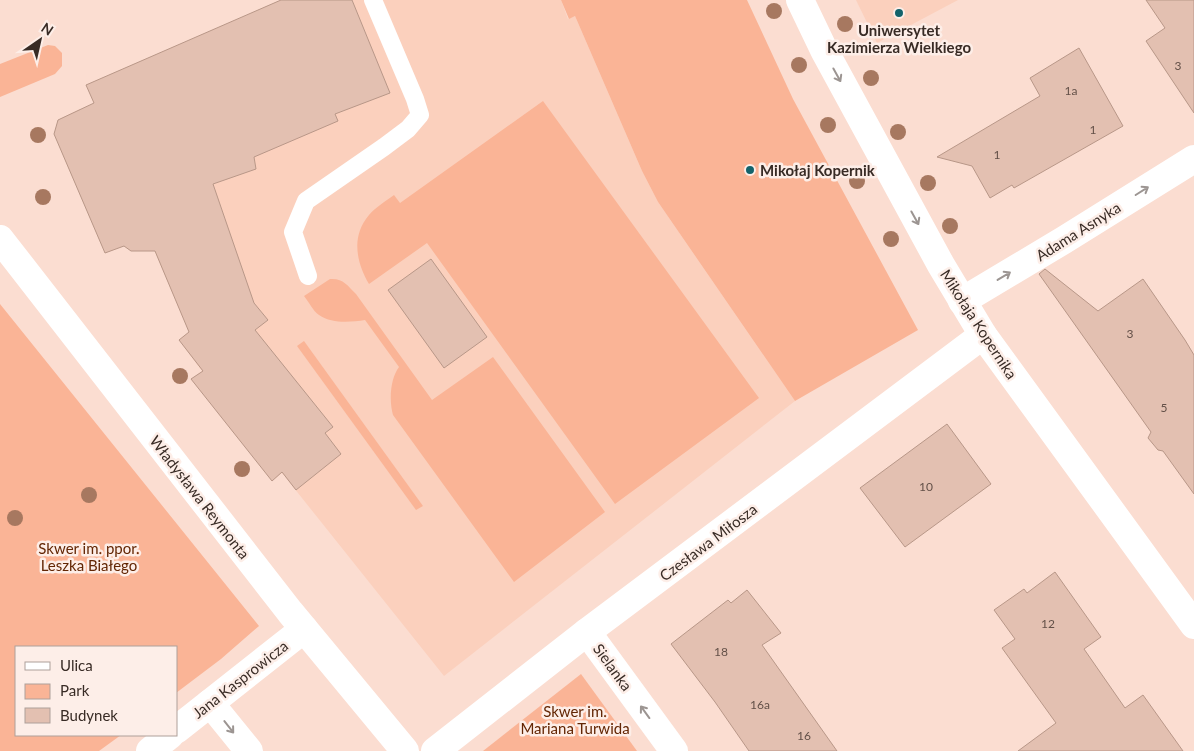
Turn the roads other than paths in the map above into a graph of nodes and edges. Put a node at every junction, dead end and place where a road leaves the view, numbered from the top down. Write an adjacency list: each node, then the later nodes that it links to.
1 (373, 0): 5 (lane)
2 (800, 0): 6 (street, Mikołaja Kopernika, one-way to 6)
3 (1194, 159): 6 (street, Adama Asnyka, one-way to 3)
4 (0, 239): 9 (street, Władysława Reymonta)
5 (308, 276)
6 (962, 301): 7 (street, Mikołaja Kopernika)
7 (983, 335): 8 (street, Mikołaja Kopernika); 10 (street, Czesława Miłosza)
8 (1194, 625)
9 (304, 629): 11 (street, Jana Kasprowicza); 16 (street, Władysława Reymonta)
10 (587, 632): 17 (street, Czesława Miłosza); 18 (street, Sielanka, one-way to 10)
11 (210, 703): 12 (street, Jana Kasprowicza); 15 (street, one-way to 15)
12 (178, 728)
13 (169, 736): 14 (street)
14 (150, 751)
15 (249, 751)
16 (405, 751)
17 (435, 751)
18 (674, 751)

